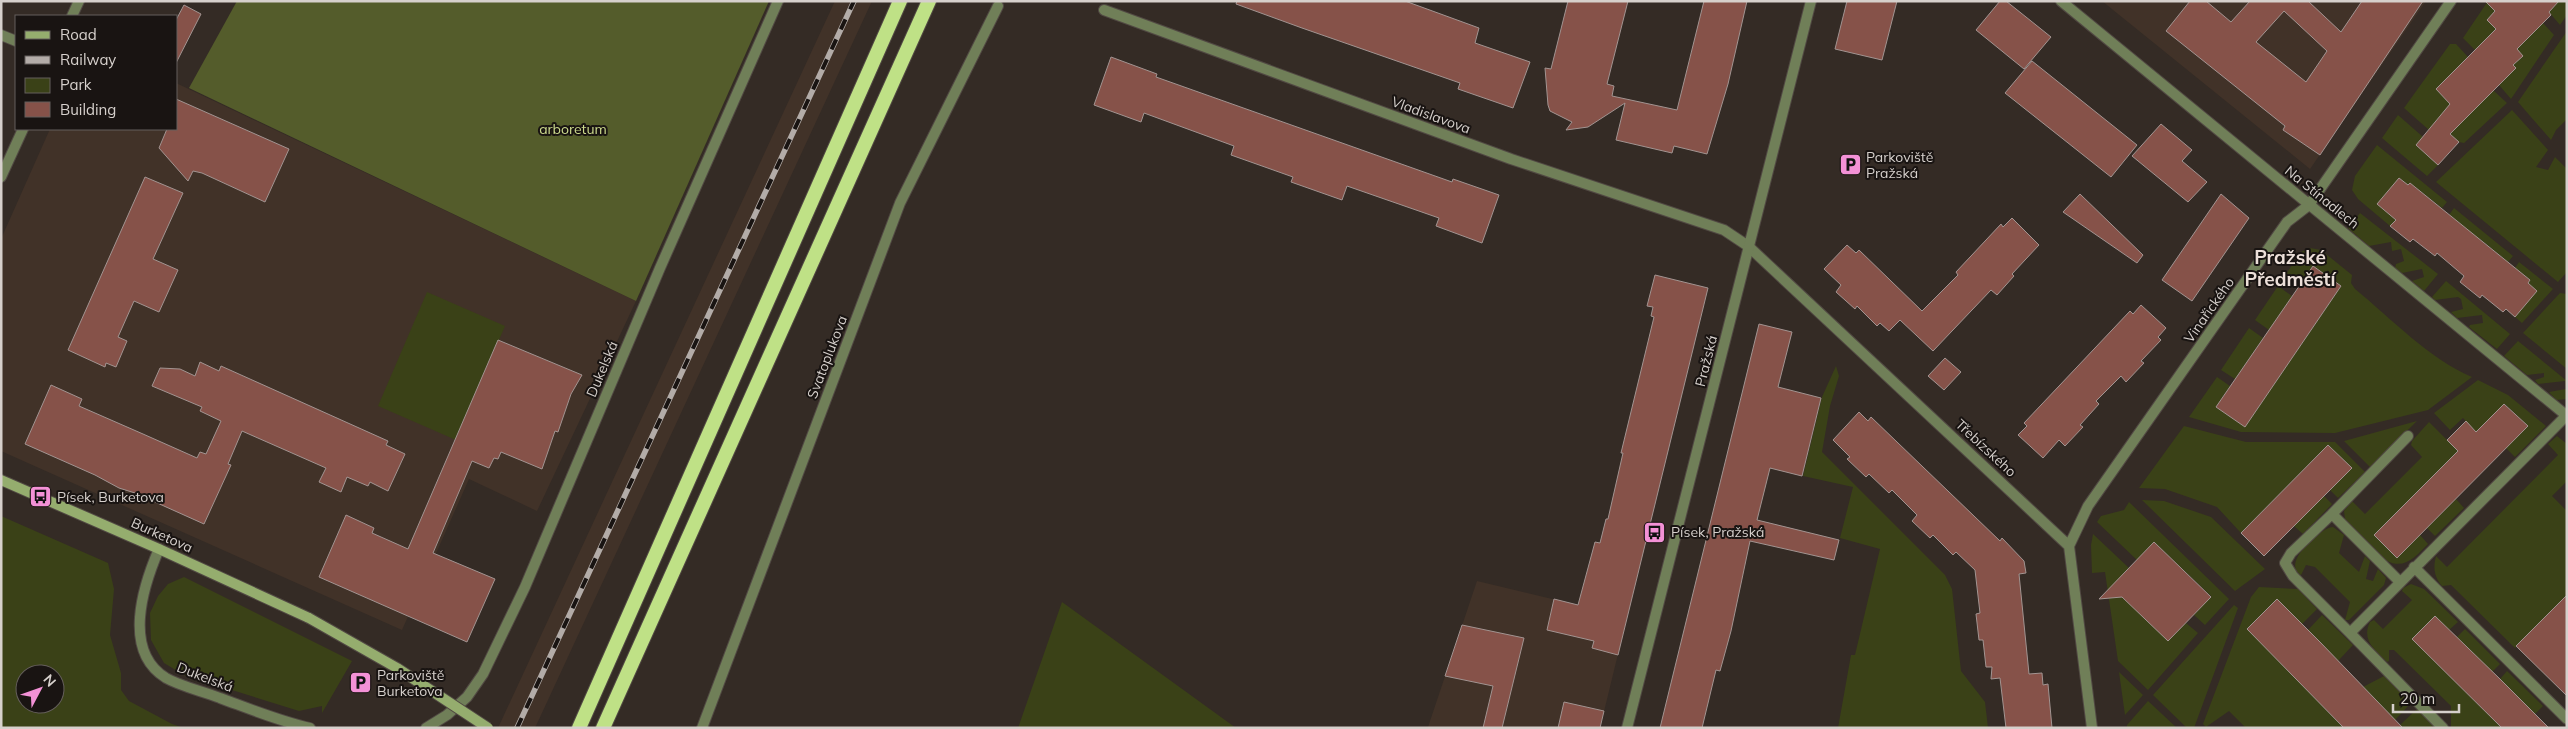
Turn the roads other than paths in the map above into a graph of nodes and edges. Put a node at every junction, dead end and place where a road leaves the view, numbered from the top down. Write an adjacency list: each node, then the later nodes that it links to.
1 (79, 1): 10 (street)
2 (778, 1): 28 (street, Dukelská)
3 (900, 1): 30 (highway)
4 (929, 1): 31 (highway)
5 (1811, 1): 16 (street, Pražská)
6 (2061, 1): 15 (street, Na Stínadlech)
7 (2451, 1): 15 (street, Vinařického)
8 (998, 6): 32 (street, Svatoplukova)
9 (1104, 10): 16 (street, Vladislavova)
10 (72, 15)
11 (1, 35): 12 (street)
12 (15, 42)
13 (23, 130): 14 (street)
14 (1, 177)
15 (2309, 205): 17 (street, Na Stínadlech); 21 (street, Vinařického)
16 (1748, 246): 21 (street, Třebízského); 33 (street, Pražská)
17 (2566, 416): 23 (street, Na Stínadlech)
18 (2408, 436): 20 (street)
19 (1, 480): 22 (main road, Burketova)
20 (2332, 514): 24 (street); 25 (street)
21 (2069, 546): 34 (street)
22 (160, 549): 27 (street, Dukelská); 29 (main road, Burketova, bridge)
23 (2414, 568): 24 (street, Na Stínadlech); 26 (street)
24 (2400, 582): 25 (street, Na Stínadlech)
25 (2350, 633): 35 (street)
26 (2567, 719)
27 (310, 728)
28 (426, 728)
29 (488, 728)
30 (579, 728)
31 (603, 728)
32 (702, 728)
33 (1628, 728)
34 (2092, 728)
35 (2443, 728)

